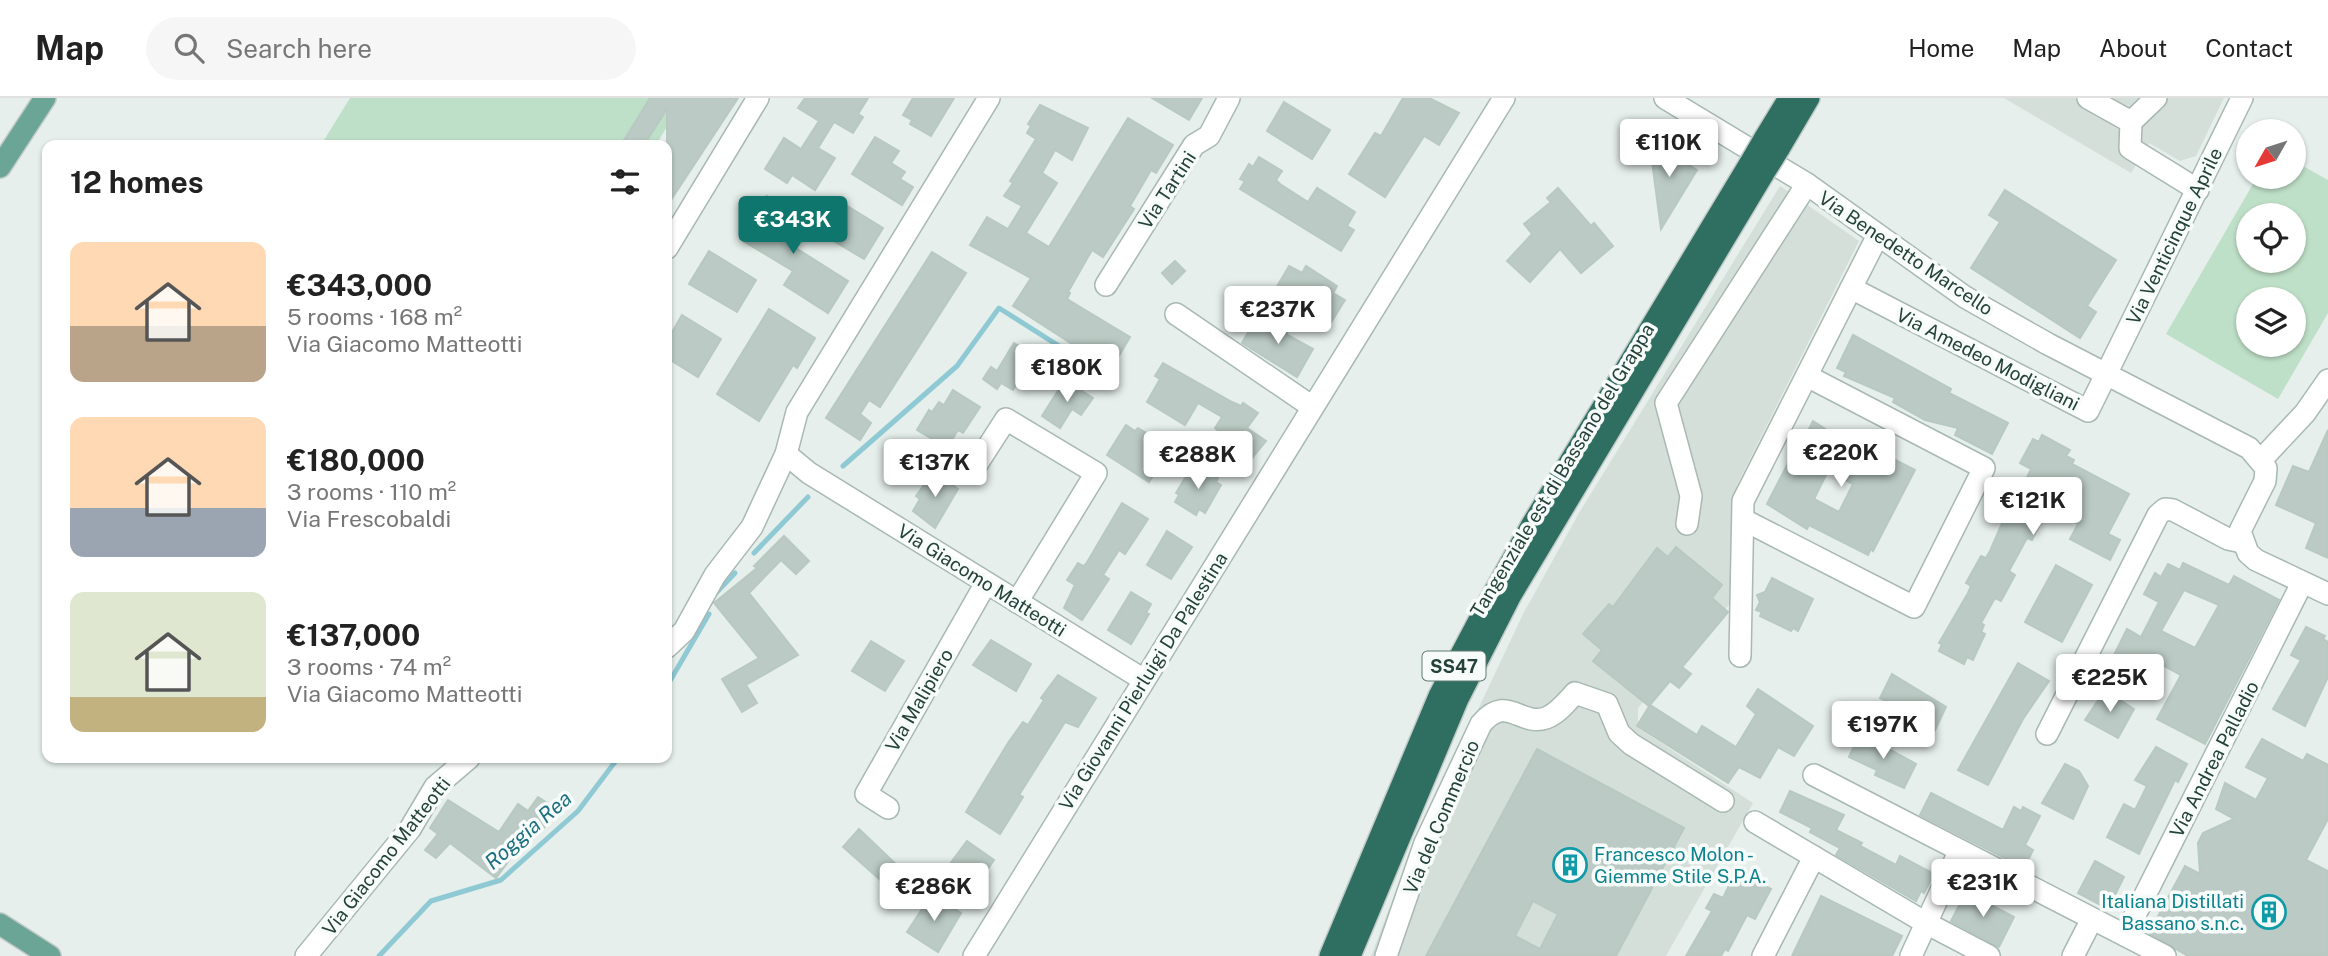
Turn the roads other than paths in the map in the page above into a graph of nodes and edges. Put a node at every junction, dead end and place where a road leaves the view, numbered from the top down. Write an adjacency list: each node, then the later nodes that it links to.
1 (45, 98): 14 (main road)
2 (758, 98): 18 (street)
3 (989, 98): 26 (street)
4 (1229, 98): 19 (street, Via Tartini)
5 (1504, 98): 25 (street, Via Giovanni Pierluigi Da Palestina)
6 (1665, 98): 15 (street, Via Benedetto Marcello)
7 (1789, 98): 13 (highway, Tangenziale est di Bassano del Grappa / SS47)
8 (1809, 98): 13 (highway, Tangenziale est di Bassano del Grappa / SS47)
9 (2088, 98): 12 (street)
10 (2155, 98): 12 (street)
11 (2242, 98): 16 (street, Via Venticinque Aprile)
12 (2131, 122): 16 (street)
13 (1771, 144): 51 (highway, Tangenziale est di Bassano del Grappa / SS47, bridge)
14 (0, 167)
15 (1807, 184): 17 (street, Via Benedetto Marcello); 30 (street)
16 (2198, 190): 22 (street, Via Venticinque Aprile)
17 (1877, 237): 20 (street); 22 (street, Via Benedetto Marcello)
18 (672, 240)
19 (1106, 285)
20 (1851, 288): 22 (street, Via Amedeo Modigliani); 23 (street)
21 (1176, 314): 25 (street)
22 (2106, 374): 27 (street, Via Benedetto Marcello)
23 (1807, 376): 29 (street); 29 (street)
24 (2328, 380): 27 (street)
25 (1311, 406): 38 (street, Via Giovanni Pierluigi Da Palestina)
26 (786, 454): 32 (street, Via Giacomo Matteotti); 36 (street)
27 (2261, 460): 31 (street)
28 (977, 464): 35 (street)
29 (1744, 520): 37 (street)
30 (1687, 524)
31 (2242, 542): 33 (street); 39 (street)
32 (986, 583): 35 (street, Via Giacomo Matteotti); 43 (street, Via Malipiero)
33 (2302, 583): 34 (street); 50 (street, Via Andrea Palladio)
34 (2328, 594)
35 (1017, 602): 38 (street, Via Giacomo Matteotti)
36 (672, 642)
37 (1740, 656)
38 (1144, 680): 54 (street, Via Giovanni Pierluigi Da Palestina)
39 (2047, 734)
40 (463, 763): 53 (street, Via Giacomo Matteotti)
41 (1814, 775): 45 (street)
42 (1723, 801): 55 (street, Via del Commercio)
43 (888, 808)
44 (1755, 822): 46 (street)
45 (1959, 852): 47 (street); 48 (street)
46 (1814, 857): 48 (street); 56 (street)
47 (2092, 919): 50 (street); 59 (street)
48 (1926, 923): 57 (street); 58 (street)
49 (0, 924): 52 (main road)
50 (2125, 934): 60 (street)
51 (1336, 952)
52 (50, 956)
53 (306, 956)
54 (974, 956)
55 (1386, 956)
56 (1763, 956)
57 (1911, 956)
58 (1989, 956)
59 (2073, 956)
60 (2165, 956)

